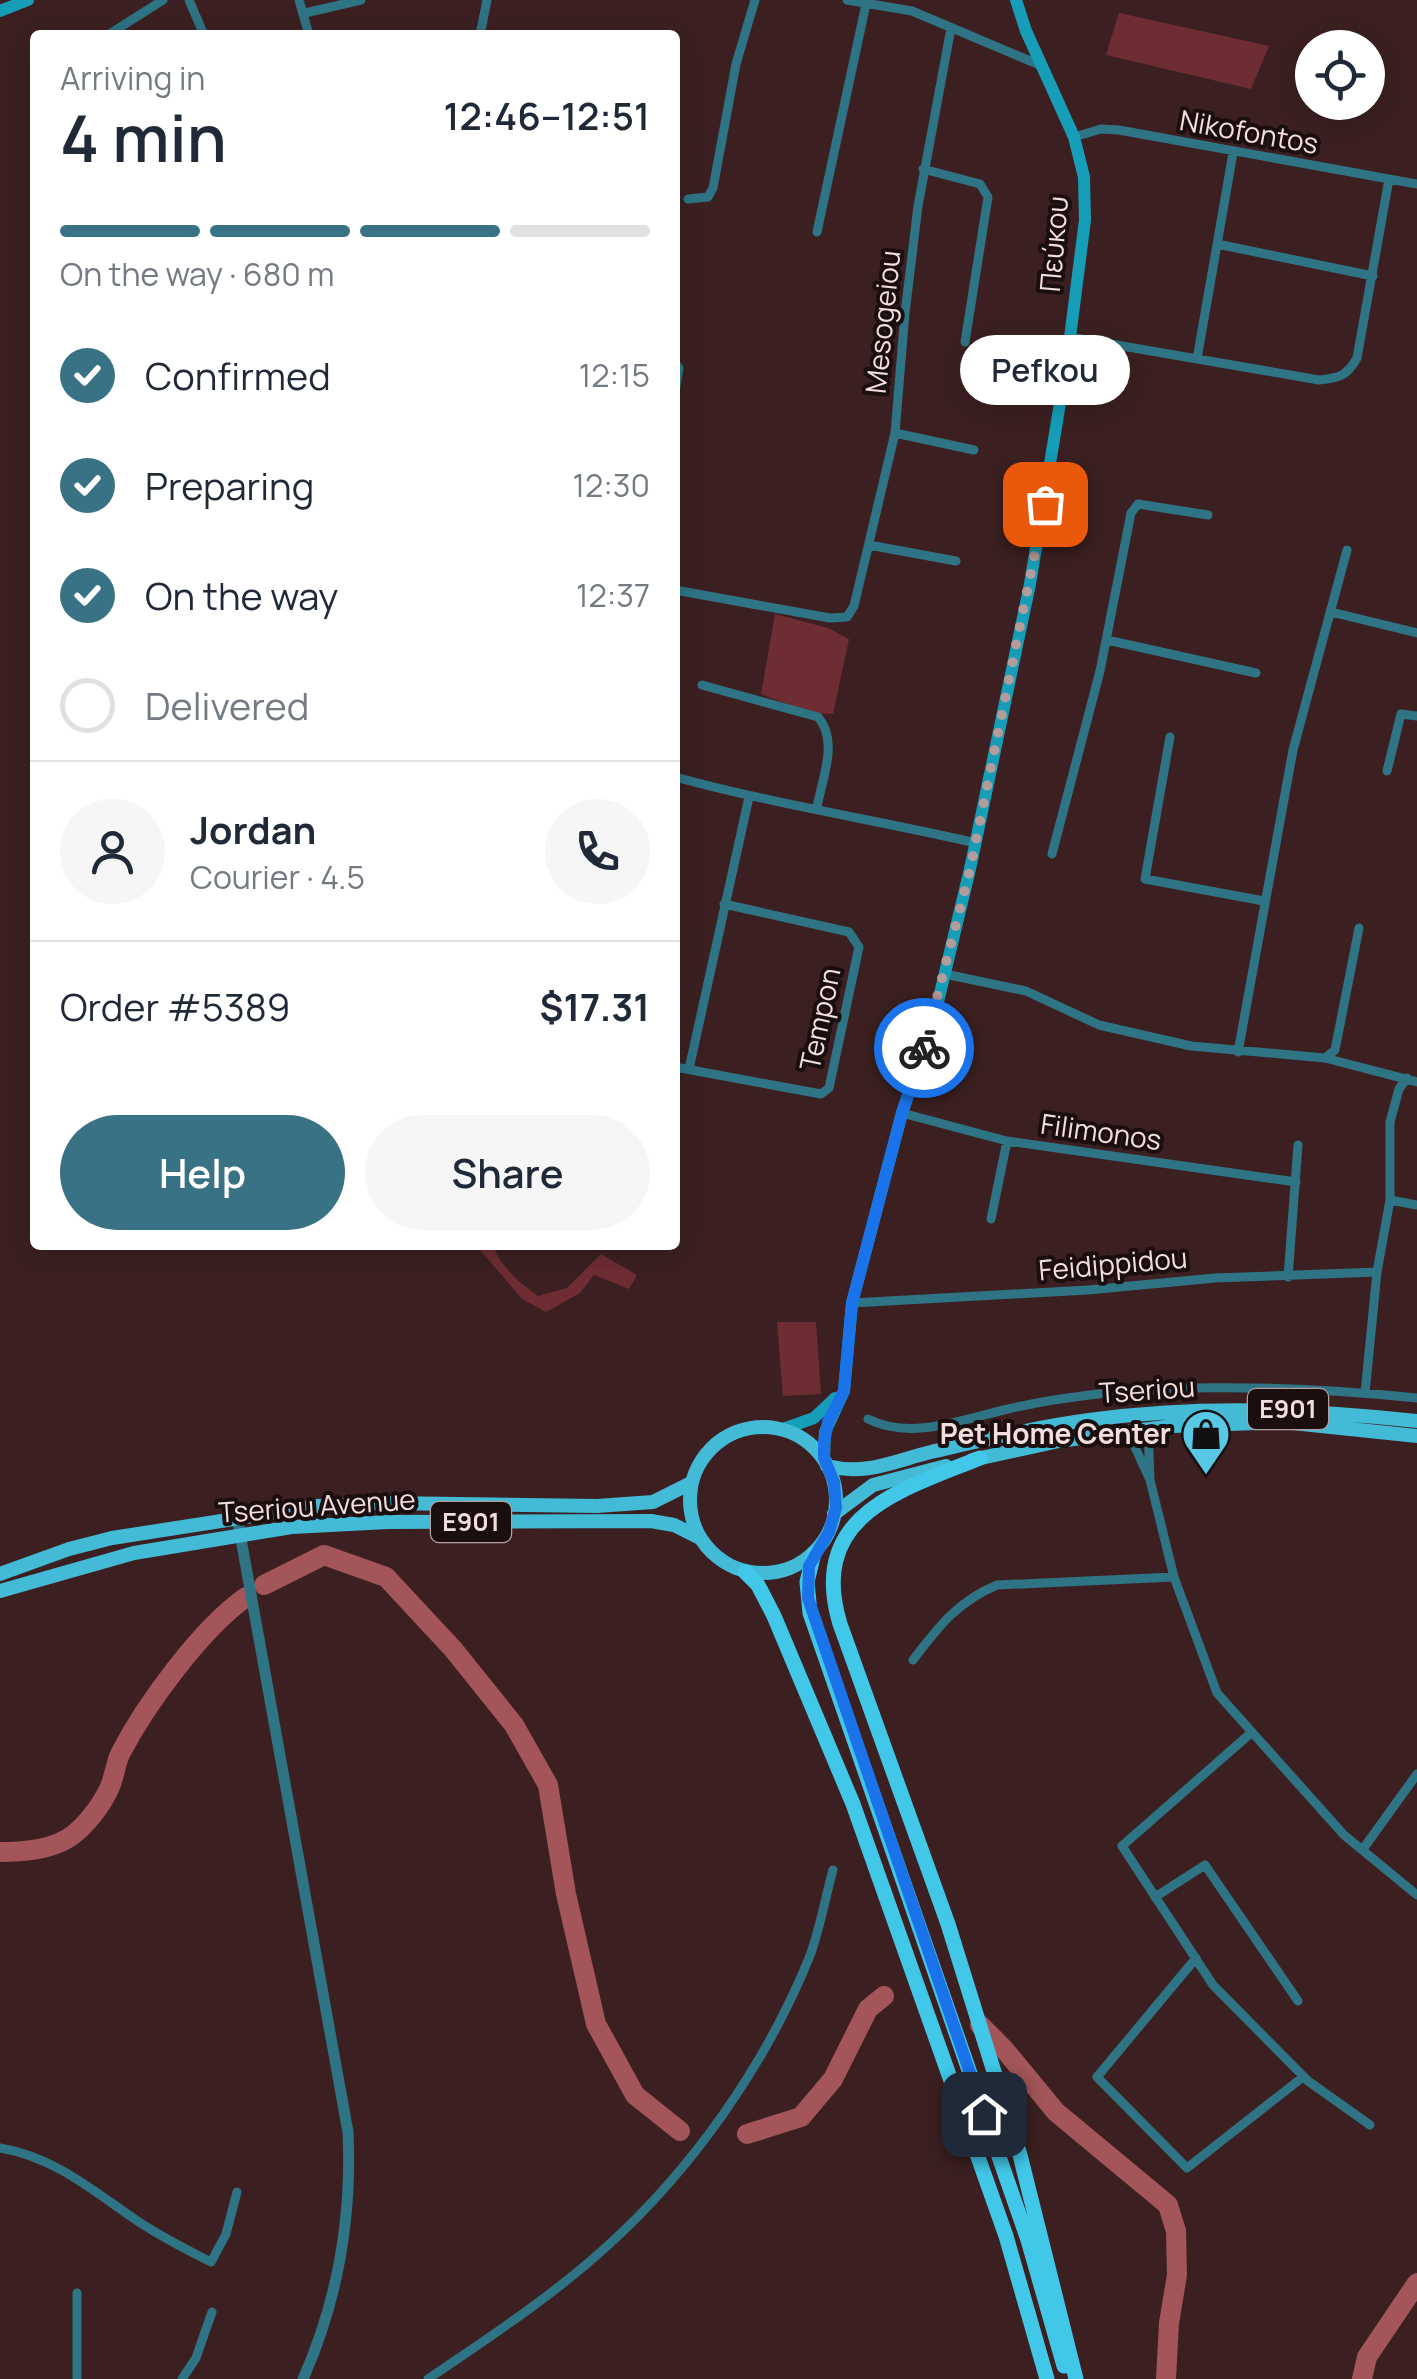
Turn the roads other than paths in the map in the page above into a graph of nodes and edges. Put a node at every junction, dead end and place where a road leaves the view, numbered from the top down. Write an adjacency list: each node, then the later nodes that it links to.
1 (28, 0): 12 (main road)
2 (163, 0): 15 (street)
3 (190, 0): 16 (street)
4 (300, 0): 13 (street)
5 (361, 0): 13 (street)
6 (488, 0): 18 (street)
7 (755, 0): 25 (street)
8 (847, 0): 10 (street)
9 (1016, 0): 19 (main road, Πεύκου)
10 (866, 4): 11 (street); 26 (street)
11 (913, 5): 14 (street)
12 (0, 10)
13 (305, 13): 17 (street)
14 (951, 28): 19 (street); 22 (street, Mesogeiou)
15 (116, 30)
16 (202, 30)
17 (308, 30)
18 (481, 30)
19 (1042, 66): 20 (main road, Πεύκου)
20 (1074, 137): 21 (street, Nikofontos); 29 (main road, Πεύκου)
21 (1234, 153): 23 (street, Nikofontos); 27 (street)
22 (923, 169): 30 (street); 32 (street, Mesogeiou)
23 (1388, 180): 24 (street, Nikofontos); 28 (street)
24 (1417, 184)
25 (688, 199)
26 (818, 232)
27 (1217, 244): 28 (street); 31 (street)
28 (1373, 276): 31 (street)
29 (1070, 337): 31 (street); 50 (main road, Πεύκου)
30 (966, 342)
31 (1197, 359)
32 (895, 433): 33 (street); 35 (street, Mesogeiou)
33 (974, 450)
34 (1208, 515): 41 (street)
35 (869, 545): 37 (street); 38 (street, Mesogeiou)
36 (1348, 550): 39 (street)
37 (956, 562)
38 (680, 591)
39 (1331, 612): 40 (street); 52 (street)
40 (1417, 632)
41 (1107, 640): 42 (street); 51 (street)
42 (1256, 673)
43 (702, 686): 49 (street)
44 (1417, 716): 46 (street)
45 (1170, 736): 52 (street)
46 (1387, 770)
47 (680, 778): 48 (street)
48 (749, 797): 49 (street); 53 (street)
49 (817, 807): 50 (street)
50 (976, 843): 55 (main road, Πεύκου)
51 (1052, 854)
52 (1264, 901): 56 (street)
53 (724, 904): 59 (street); 59 (street, Tempon)
54 (1359, 928): 57 (street)
55 (945, 974): 56 (street); 61 (main road, Πεύκου)
56 (1238, 1052): 57 (street)
57 (1326, 1058): 60 (street)
58 (680, 1067): 59 (street, Tempon)
59 (689, 1068)
60 (1412, 1080): 65 (street)
61 (902, 1113): 62 (street, Filimonos); 70 (main road, Πεύκου)
62 (1007, 1141): 64 (street, Filimonos); 67 (street)
63 (1298, 1145): 64 (street)
64 (1296, 1182): 69 (street)
65 (1390, 1200): 66 (street); 68 (street)
66 (1417, 1205)
67 (991, 1219)
68 (1378, 1272): 69 (street, Feidippidou); 72 (street)
69 (1288, 1277): 70 (street, Feidippidou)
70 (852, 1303): 71 (main road, Πεύκου)
71 (845, 1378): 76 (main road); 81 (main road, Πεύκου)
72 (1365, 1393): 73 (street); 74 (street)
73 (1417, 1398)
74 (868, 1418)
75 (1417, 1421): 81 (main road, Tseriou / E901)
76 (783, 1429): 81 (main road); 83 (main road)
77 (1148, 1429): 78 (main road, Tseriou / E901); 79 (main road, Tseriou / E901); 82 (street)
78 (1120, 1432): 80 (main road, Tseriou / E901); 82 (street)
79 (1417, 1436)
80 (980, 1458): 84 (main road, Tseriou / E901); 114 (highway)
81 (826, 1462): 84 (main road)
82 (1150, 1480): 91 (street)
83 (691, 1484): 85 (main road, Tseriou Avenue / E901); 87 (main road)
84 (834, 1514): 88 (main road)
85 (236, 1517): 86 (street); 90 (main road, Tseriou Avenue / E901)
86 (239, 1535): 87 (main road, Tseriou Avenue / E901); 92 (main road, Tseriou Avenue / E901); 110 (street)
87 (700, 1538): 89 (main road)
88 (814, 1553): 89 (main road); 113 (highway)
89 (745, 1572): 112 (highway)
90 (0, 1574)
91 (1174, 1577): 93 (street); 94 (street)
92 (0, 1591)
93 (913, 1660)
94 (1252, 1732): 96 (street); 99 (street)
95 (1417, 1774): 96 (street)
96 (1363, 1849): 98 (street)
97 (833, 1870): 111 (street)
98 (1417, 1895)
99 (1156, 1897): 100 (street); 101 (street)
100 (1196, 1958): 102 (street); 102 (street)
101 (1298, 2000)
102 (1303, 2076): 103 (street)
103 (1370, 2125)
104 (0, 2148): 105 (street)
105 (237, 2192)
106 (77, 2292): 108 (street)
107 (212, 2312): 109 (street)
108 (76, 2379)
109 (182, 2379)
110 (302, 2379)
111 (428, 2379)
112 (1047, 2379)
113 (1067, 2379)
114 (1076, 2379)

